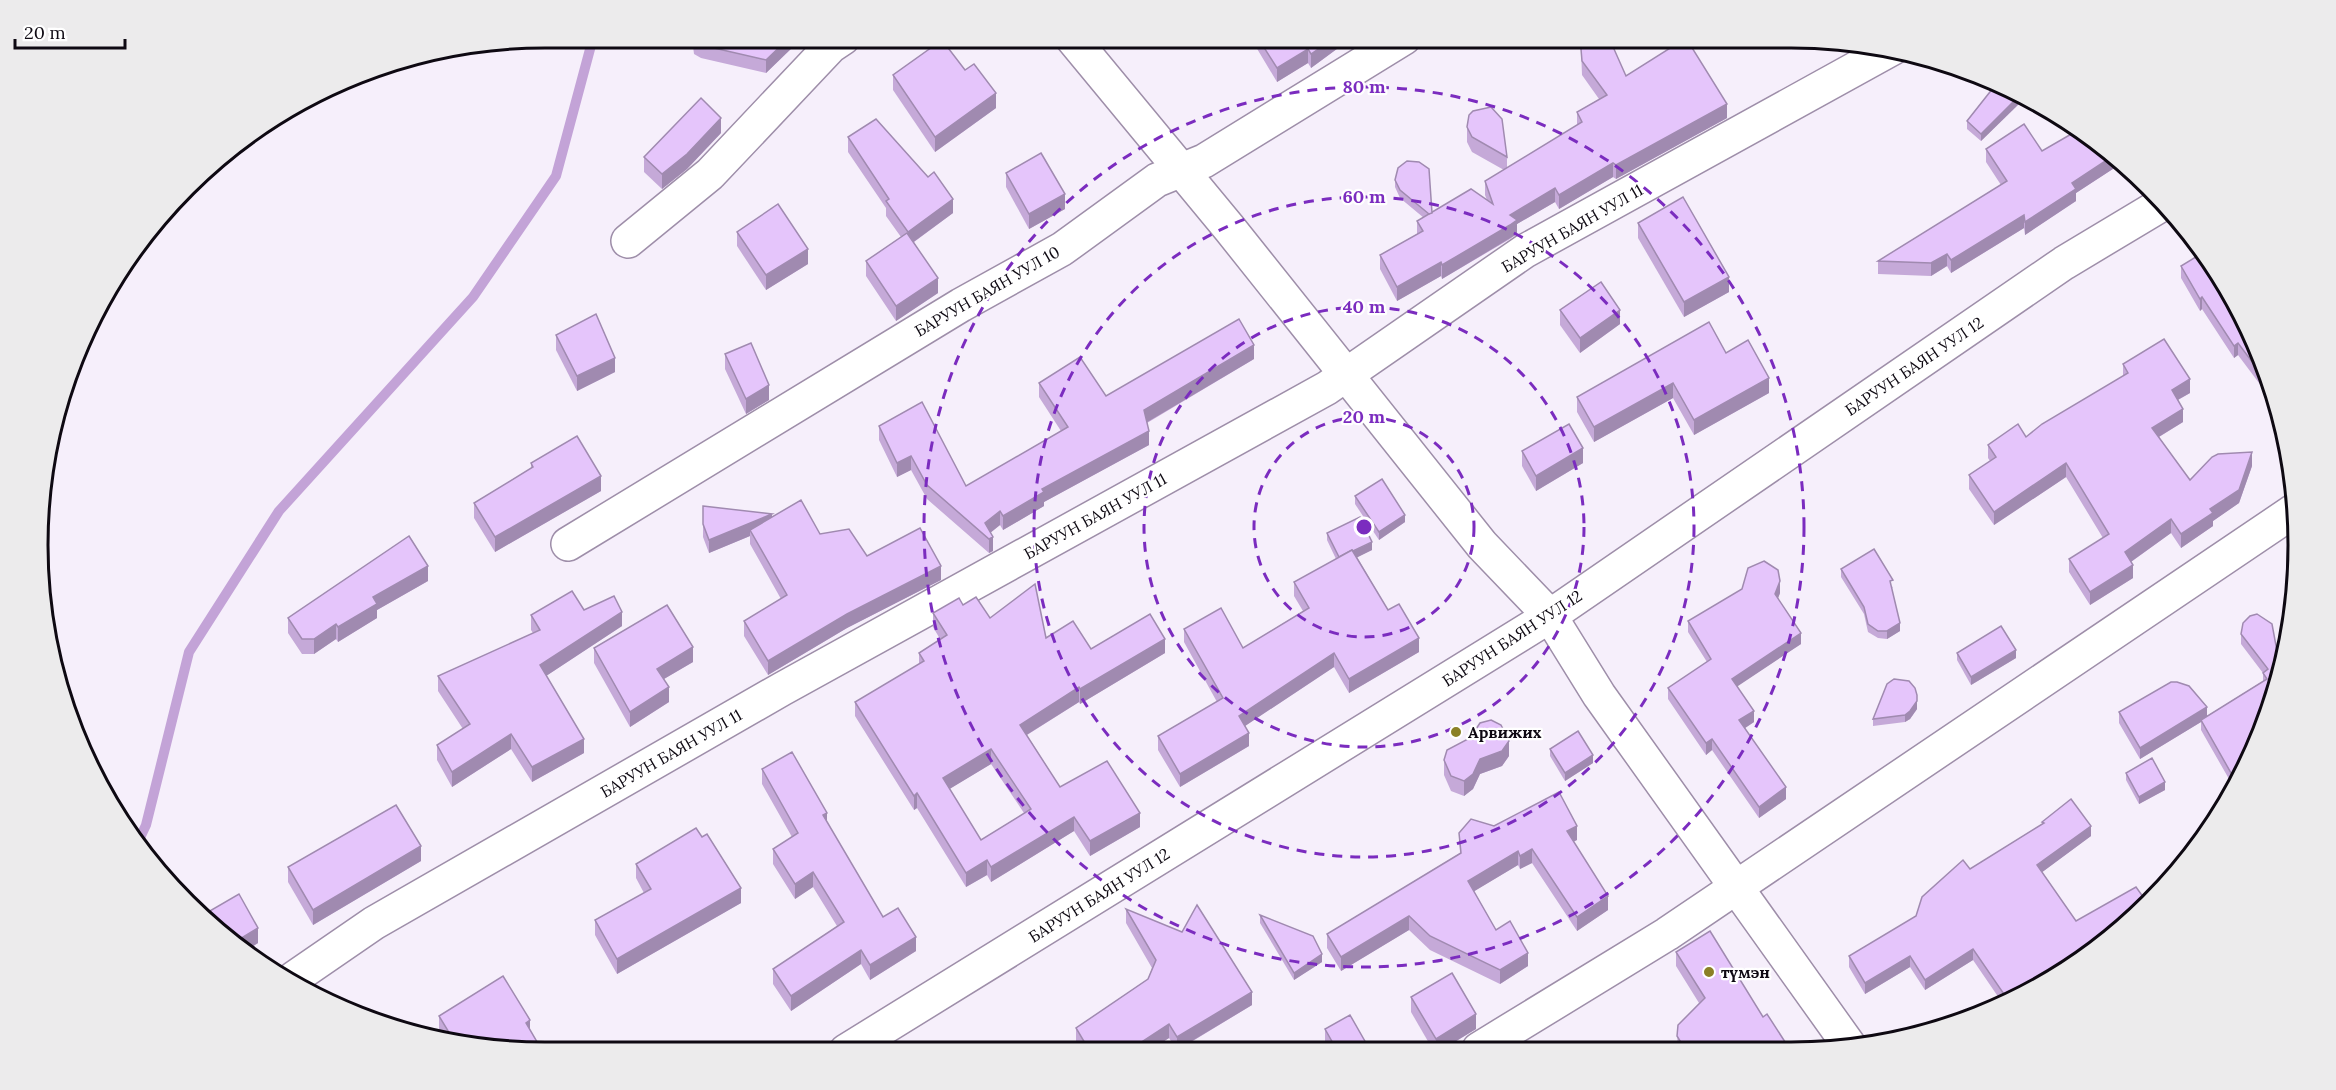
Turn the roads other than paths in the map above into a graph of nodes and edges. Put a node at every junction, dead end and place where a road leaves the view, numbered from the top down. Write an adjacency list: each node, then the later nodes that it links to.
1 (829, 48): 7 (street)
2 (1080, 48): 5 (street)
3 (1388, 48): 5 (street, БАРУУН БАЯН УУЛ 10)
4 (1878, 56): 8 (street, БАРУУН БАЯН УУЛ 11)
5 (1182, 172): 8 (street); 10 (street, БАРУУН БАЯН УУЛ 10)
6 (2156, 208): 11 (street, БАРУУН БАЯН УУЛ 12)
7 (628, 241)
8 (1347, 376): 11 (street); 13 (street, БАРУУН БАЯН УУЛ 11)
9 (2287, 515): 12 (street)
10 (568, 544)
11 (1550, 616): 12 (street); 15 (street, БАРУУН БАЯН УУЛ 12)
12 (1737, 887): 14 (street); 16 (street)
13 (297, 976)
14 (1845, 1039)
15 (862, 1042)
16 (1490, 1042)

